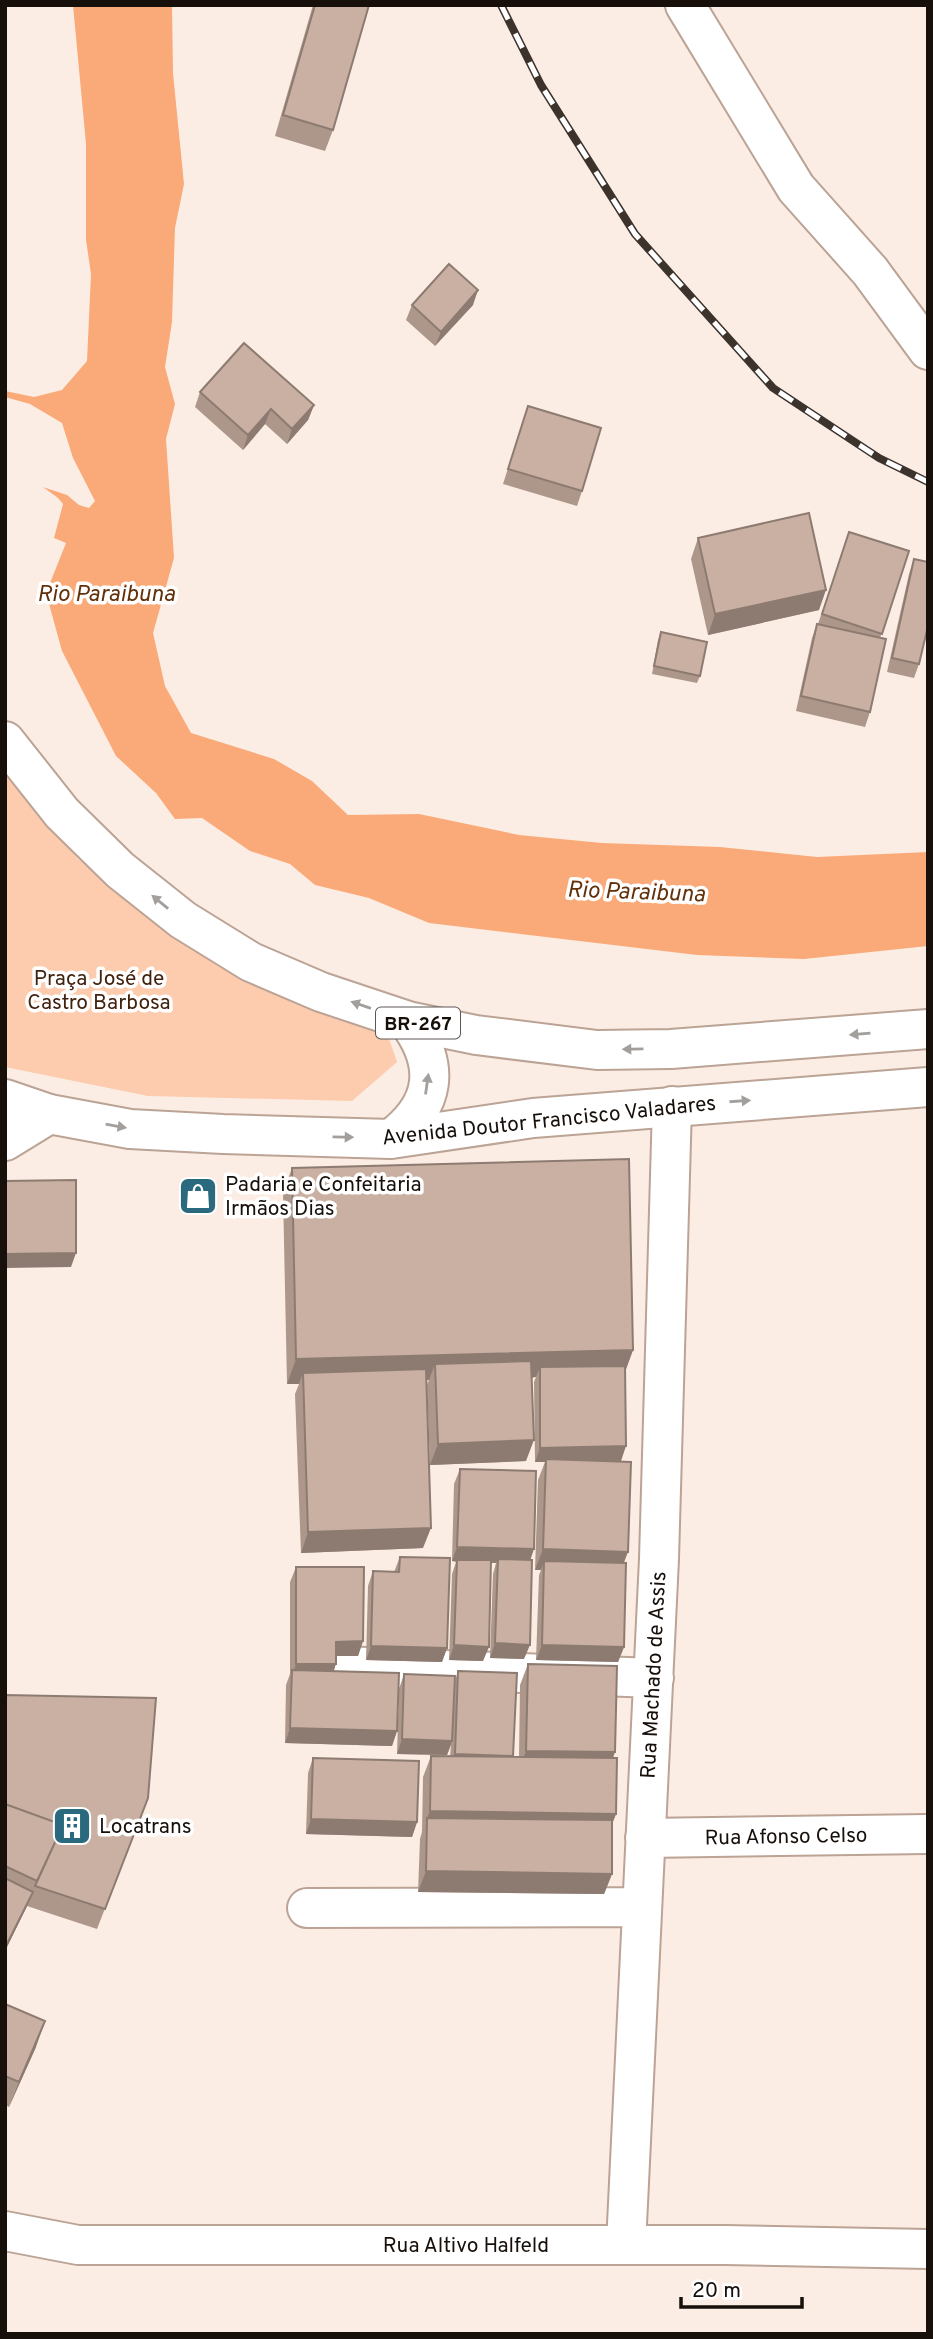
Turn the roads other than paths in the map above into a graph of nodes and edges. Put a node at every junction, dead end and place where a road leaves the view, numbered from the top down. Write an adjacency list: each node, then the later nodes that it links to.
1 (685, 5): 2 (main road)
2 (928, 350)
3 (5, 740): 4 (main road, BR-267, one-way to 3)
4 (408, 1021): 5 (main road, BR-267, one-way to 4); 10 (main road, one-way to 4)
5 (928, 1029)
6 (928, 1087): 8 (main road, Avenida Doutor Francisco Valadares, one-way to 6)
7 (5, 1099): 9 (main road, Avenida Doutor Francisco Valadares)
8 (672, 1105): 10 (main road, Avenida Doutor Francisco Valadares); 13 (main road, Rua Machado de Assis)
9 (49, 1114): 10 (main road, Avenida Doutor Francisco Valadares, one-way to 10); 11 (main road)
10 (391, 1139)
11 (5, 1141)
12 (341, 1666): 13 (main road)
13 (654, 1678): 15 (main road, Rua Machado de Assis)
14 (928, 1834): 15 (main road, Rua Afonso Celso)
15 (645, 1838): 16 (main road, Rua Machado de Assis)
16 (642, 1907): 17 (main road); 19 (main road, Rua Machado de Assis)
17 (306, 1908)
18 (5, 2231): 19 (main road, Rua Altivo Halfeld)
19 (626, 2245): 20 (main road, Rua Altivo Halfeld)
20 (928, 2249)

